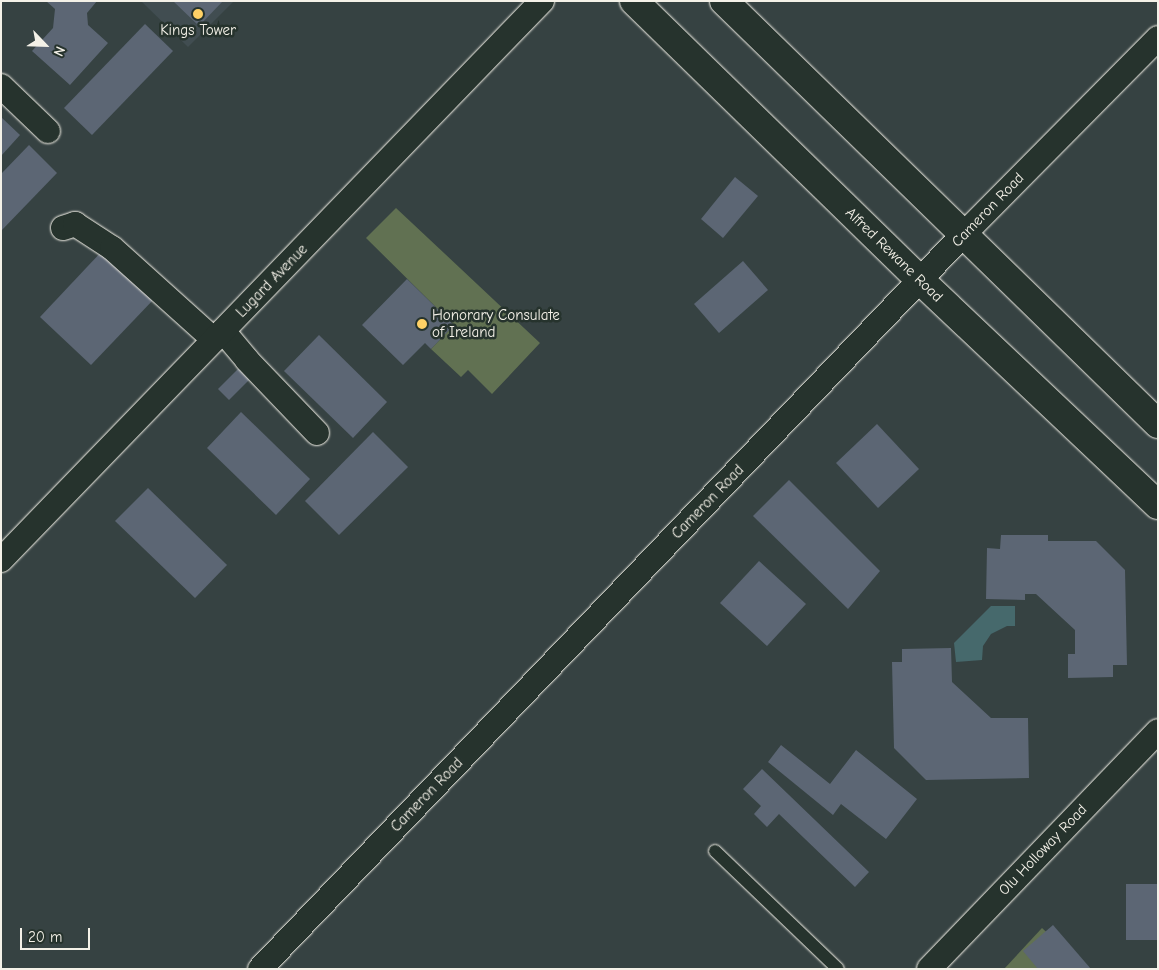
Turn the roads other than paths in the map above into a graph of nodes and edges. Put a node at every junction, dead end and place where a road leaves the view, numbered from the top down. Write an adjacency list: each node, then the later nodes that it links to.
1 (542, 1): 10 (street, Lugard Avenue)
2 (634, 1): 9 (main road, Alfred Rewane Road)
3 (724, 1): 8 (main road)
4 (1158, 38): 8 (street, Cameron Road)
5 (1, 86): 6 (street)
6 (48, 132)
7 (62, 228): 10 (street)
8 (963, 235): 9 (street, Cameron Road); 11 (main road)
9 (920, 281): 13 (main road, Alfred Rewane Road); 17 (street, Cameron Road)
10 (218, 336): 12 (street); 14 (street, Lugard Avenue)
11 (1158, 424)
12 (316, 433)
13 (1158, 505)
14 (1, 560)
15 (1158, 731): 19 (street, Olu Holloway Road)
16 (715, 851): 18 (lane)
17 (260, 969)
18 (838, 969)
19 (929, 969)

